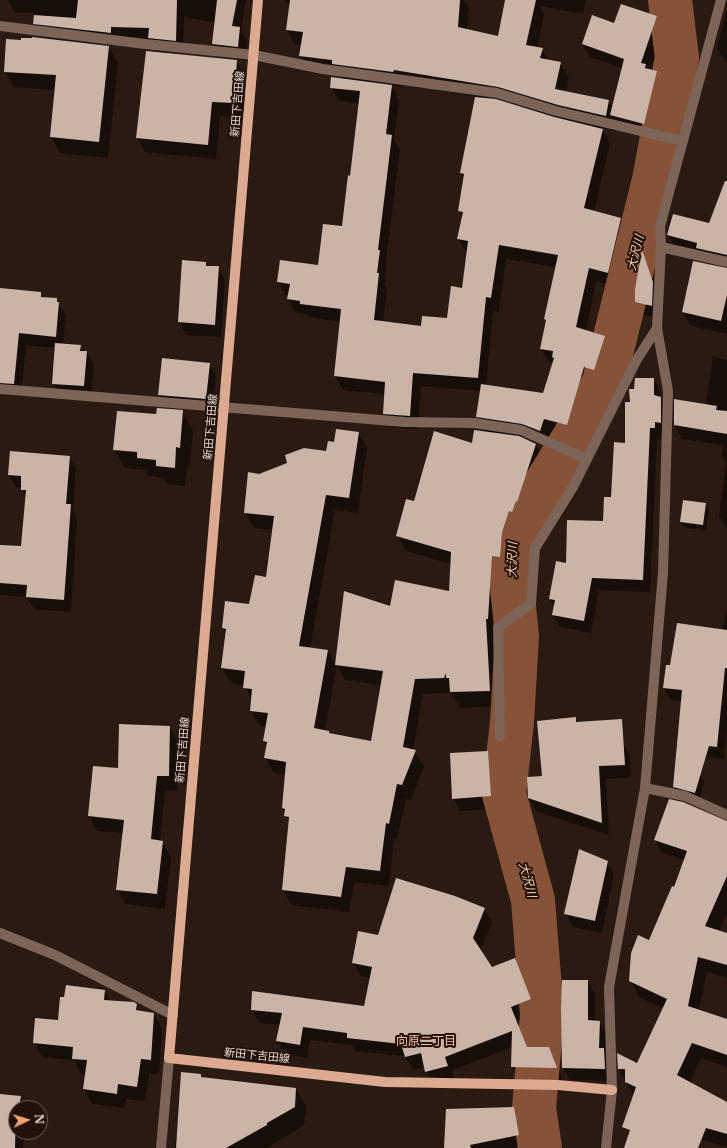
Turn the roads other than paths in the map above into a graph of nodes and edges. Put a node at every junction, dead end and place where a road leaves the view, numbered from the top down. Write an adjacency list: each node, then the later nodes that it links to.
1 (258, 0): 4 (main road, 新田下吉田線)
2 (721, 0): 5 (street)
3 (0, 26): 4 (street)
4 (254, 55): 5 (street); 10 (main road, 新田下吉田線)
5 (683, 141): 6 (street)
6 (661, 247): 7 (street); 8 (street)
7 (727, 262)
8 (657, 328): 11 (street); 13 (street)
9 (0, 389): 10 (street)
10 (224, 408): 11 (street); 16 (main road, 新田下吉田線)
11 (587, 459): 12 (street)
12 (500, 736)
13 (645, 788): 14 (street); 18 (street)
14 (727, 815)
15 (0, 933): 16 (street)
16 (173, 1014): 17 (main road, 新田下吉田線)
17 (169, 1058): 18 (main road, 新田下吉田線); 19 (street)
18 (612, 1090): 20 (street)
19 (161, 1148)
20 (606, 1148)

